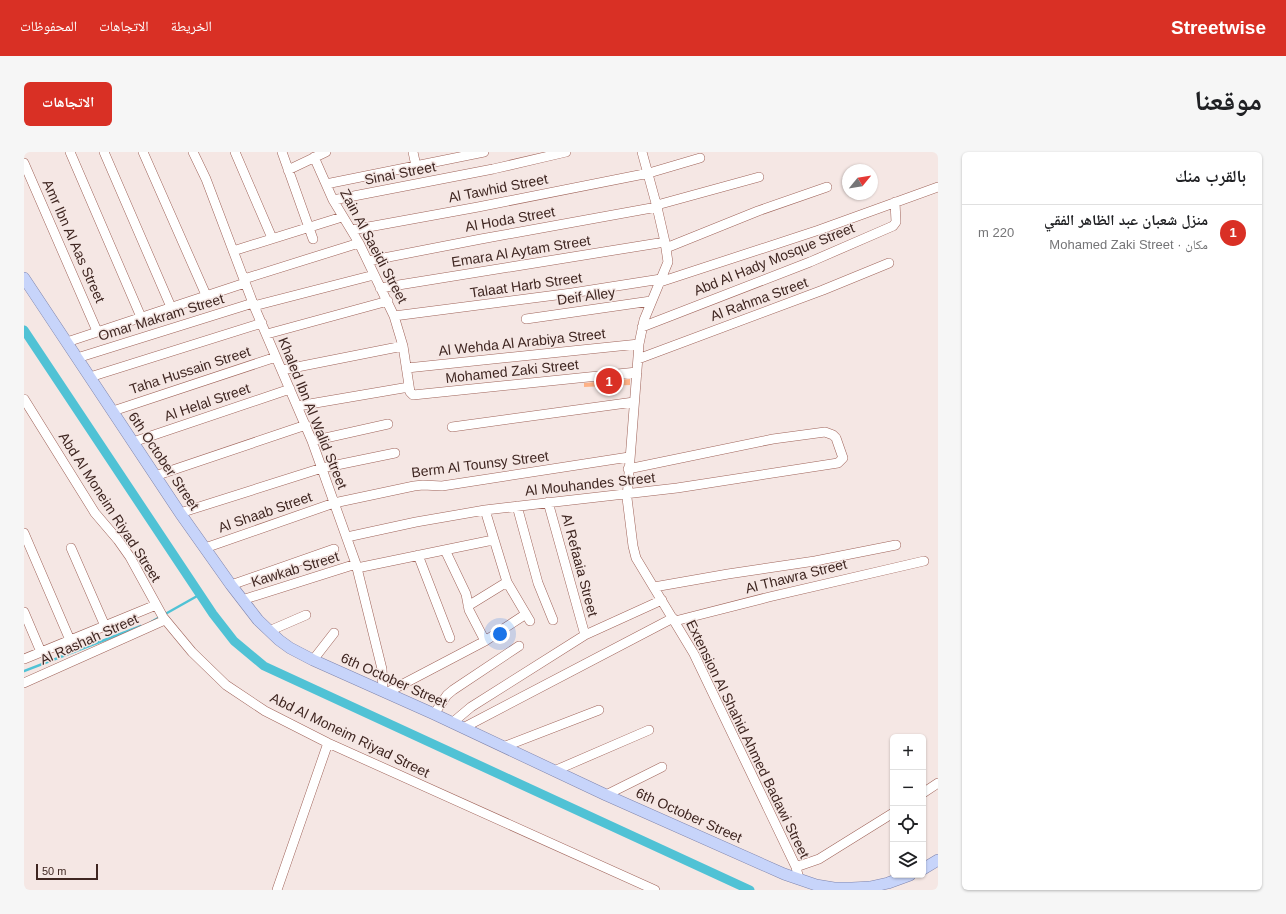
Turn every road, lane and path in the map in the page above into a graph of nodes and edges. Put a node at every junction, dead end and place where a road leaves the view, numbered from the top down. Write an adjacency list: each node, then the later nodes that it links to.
1 (70, 152): 47 (street)
2 (104, 152): 45 (street)
3 (143, 152): 41 (street)
4 (193, 152): 33 (street, Khaled Ibn Al Walid Street)
5 (235, 152): 29 (street)
6 (282, 152): 17 (street)
7 (326, 152): 13 (street)
8 (413, 152): 16 (street)
9 (484, 152): 12 (street)
10 (566, 152): 23 (street, Sinai Street)
11 (642, 152): 18 (street, Extension Al Shahid Ahmed Badawi Street)
12 (446, 156): 16 (street)
13 (314, 157): 17 (street); 20 (street, Zain Al Saeidi Street)
14 (700, 158): 18 (street, Al Tawhid Street)
15 (24, 163): 51 (street, Amr Ibn Al Aas Street)
16 (416, 166): 20 (street)
17 (288, 170): 27 (street)
18 (649, 173): 25 (street, Extension Al Shahid Ahmed Badawi Street); 28 (street, Al Tawhid Street)
19 (759, 177): 25 (street, Al Hoda Street)
20 (326, 184): 23 (street, Zain Al Saeidi Street)
21 (827, 187): 32 (street, Emara Al Aytam Street)
22 (938, 187): 24 (street, Talaat Harb Street)
23 (333, 200): 26 (street, Zain Al Saeidi Street)
24 (895, 202): 39 (street, Talaat Harb Street); 50 (street, Abd Al Hady Mosque Street)
25 (657, 206): 32 (street, Extension Al Shahid Ahmed Badawi Street); 34 (street, Al Hoda Street)
26 (342, 217): 27 (street); 28 (street, Zain Al Saeidi Street)
27 (309, 227): 29 (street); 30 (street)
28 (352, 230): 31 (street, Zain Al Saeidi Street)
29 (272, 238): 33 (street)
30 (313, 239)
31 (359, 243): 34 (street, Zain Al Saeidi Street); 38 (street)
32 (666, 245): 39 (street, Extension Al Shahid Ahmed Badawi Street); 40 (street, Emara Al Aytam Street)
33 (233, 251): 38 (street, Khaled Ibn Al Walid Street)
34 (368, 261): 36 (street, Zain Al Saeidi Street)
35 (889, 263): 58 (street, Al Rahma Street)
36 (374, 275): 40 (street, Zain Al Saeidi Street); 44 (street, Omar Makram Street)
37 (24, 278): 53 (main road, 6th October Street)
38 (244, 281): 41 (street); 44 (street, Khaled Ibn Al Walid Street)
39 (660, 281): 43 (street, Extension Al Shahid Ahmed Badawi Street); 46 (street, Talaat Harb Street)
40 (380, 288): 42 (street, Zain Al Saeidi Street)
41 (206, 295): 45 (street)
42 (388, 301): 46 (street, Zain Al Saeidi Street); 52 (street)
43 (651, 301): 48 (street, Deif Alley); 50 (street, Extension Al Shahid Ahmed Badawi Street)
44 (254, 305): 49 (street, Khaled Ibn Al Walid Street); 57 (street, Omar Makram Street)
45 (171, 307): 47 (street)
46 (394, 316): 55 (street, Zain Al Saeidi Street)
47 (141, 317): 51 (street)
48 (526, 319)
49 (262, 323): 52 (street, Khaled Ibn Al Walid Street); 62 (street)
50 (642, 326): 54 (street, Extension Al Shahid Ahmed Badawi Street)
51 (97, 331): 53 (street)
52 (267, 334): 56 (street, Khaled Ibn Al Walid Street)
53 (67, 342): 57 (main road, 6th October Street)
54 (639, 344): 58 (street, Extension Al Shahid Ahmed Badawi Street); 59 (street, Al Wehda Al Arabiya Street)
55 (403, 346): 59 (street, Zain Al Saeidi Street); 60 (street)
56 (276, 357): 60 (street, Khaled Ibn Al Walid Street); 69 (street, Taha Hussain Street)
57 (77, 358): 62 (main road, 6th October Street)
58 (638, 359): 61 (street, Extension Al Shahid Ahmed Badawi Street)
59 (407, 368): 63 (street, Zain Al Saeidi Street)
60 (282, 370): 64 (street, Khaled Ibn Al Walid Street)
61 (637, 372): 65 (street, Mohamed Zaki Street); 67 (street, Extension Al Shahid Ahmed Badawi Street)
62 (90, 377): 69 (main road, 6th October Street)
63 (409, 386): 65 (street, Zain Al Saeidi Street); 68 (street)
64 (290, 389): 68 (street, Khaled Ibn Al Walid Street); 74 (street, Al Helal Street)
65 (414, 395)
66 (24, 399): 102 (street, Abd Al Moneim Riyad Street)
67 (634, 402): 72 (street); 76 (street, Extension Al Shahid Ahmed Badawi Street)
68 (298, 406): 71 (street, Khaled Ibn Al Walid Street)
69 (113, 411): 74 (main road, 6th October Street)
70 (388, 424): 73 (street)
71 (306, 425): 73 (street, Khaled Ibn Al Walid Street); 79 (street)
72 (452, 427)
73 (312, 441): 77 (street, Khaled Ibn Al Walid Street)
74 (133, 442): 79 (main road, 6th October Street)
75 (395, 453): 77 (street)
76 (629, 457): 78 (street, Extension Al Shahid Ahmed Badawi Street); 82 (street, Berm Al Tounsy Street)
77 (322, 468): 82 (street, Khaled Ibn Al Walid Street); 85 (street)
78 (628, 469): 80 (street, Extension Al Shahid Ahmed Badawi Street); 80 (street, Al Mouhandes Street)
79 (155, 476): 85 (main road, 6th October Street)
80 (627, 494): 81 (street, Al Mouhandes Street); 99 (street, Extension Al Shahid Ahmed Badawi Street)
81 (548, 502): 83 (street, Al Mouhandes Street); 112 (street, Al Refaaia Street)
82 (334, 503): 87 (street, Khaled Ibn Al Walid Street); 91 (street, Al Shaab Street)
83 (517, 506): 84 (street, Al Mouhandes Street); 107 (street)
84 (485, 510): 87 (street, Al Mouhandes Street); 88 (street)
85 (180, 513): 91 (main road, 6th October Street)
86 (24, 533): 114 (street)
87 (346, 537): 96 (street, Khaled Ibn Al Walid Street)
88 (493, 540): 93 (street, Kawkab Street); 97 (street)
89 (896, 545): 99 (street)
90 (71, 548): 109 (street)
91 (205, 548): 98 (main road, 6th October Street)
92 (334, 549): 98 (street)
93 (445, 550): 94 (street, Kawkab Street); 103 (street)
94 (418, 555): 96 (street, Kawkab Street); 113 (street)
95 (924, 561): 108 (street, Al Thawra Street)
96 (357, 566): 100 (street, Kawkab Street); 121 (street, Khaled Ibn Al Walid Street)
97 (507, 582): 103 (street); 115 (street)
98 (231, 585): 100 (main road, 6th October Street)
99 (654, 587): 101 (street, Extension Al Shahid Ahmed Badawi Street)
100 (242, 600): 110 (main road, 6th October Street)
101 (662, 600): 108 (street, Extension Al Shahid Ahmed Badawi Street); 112 (street)
102 (156, 605): 106 (street, Abd Al Moneim Riyad Street); 109 (street, Al Rashah Street)
103 (468, 606): 115 (street)
104 (24, 612): 117 (street)
105 (306, 615): 110 (street)
106 (164, 618): 120 (street, Al Rashah Street); 127 (street, Abd Al Moneim Riyad Street)
107 (553, 620)
108 (674, 620): 125 (street, Al Thawra Street); 136 (street, Extension Al Shahid Ahmed Badawi Street)
109 (105, 626): 114 (street, Al Rashah Street)
110 (269, 631): 119 (main road, 6th October Street)
111 (334, 633): 119 (street)
112 (585, 635): 124 (street)
113 (450, 638)
114 (70, 640): 117 (street, Al Rashah Street)
115 (485, 641): 121 (street)
116 (519, 646): 123 (street)
117 (41, 652): 118 (street, Al Rashah Street)
118 (24, 659)
119 (313, 660): 121 (main road, 6th October Street)
120 (24, 683)
121 (385, 692): 123 (main road, 6th October Street)
122 (599, 710): 128 (street)
123 (434, 714): 124 (main road, 6th October Street)
124 (452, 723): 125 (main road, 6th October Street)
125 (463, 728): 128 (main road, 6th October Street)
126 (649, 730): 130 (street)
127 (328, 743): 140 (street); 141 (street, Abd Al Moneim Riyad Street)
128 (503, 747): 130 (main road, 6th October Street)
129 (662, 767): 133 (street)
130 (554, 771): 133 (main road, 6th October Street)
131 (938, 783): 132 (street)
132 (926, 791)
133 (606, 795): 139 (main road, 6th October Street)
134 (890, 815): 136 (street)
135 (938, 860): 137 (main road)
136 (796, 867): 139 (street, Extension Al Shahid Ahmed Badawi Street)
137 (926, 867)
138 (902, 878): 139 (main road, 6th October Street)
139 (798, 879)
140 (277, 890)
141 (655, 890)

